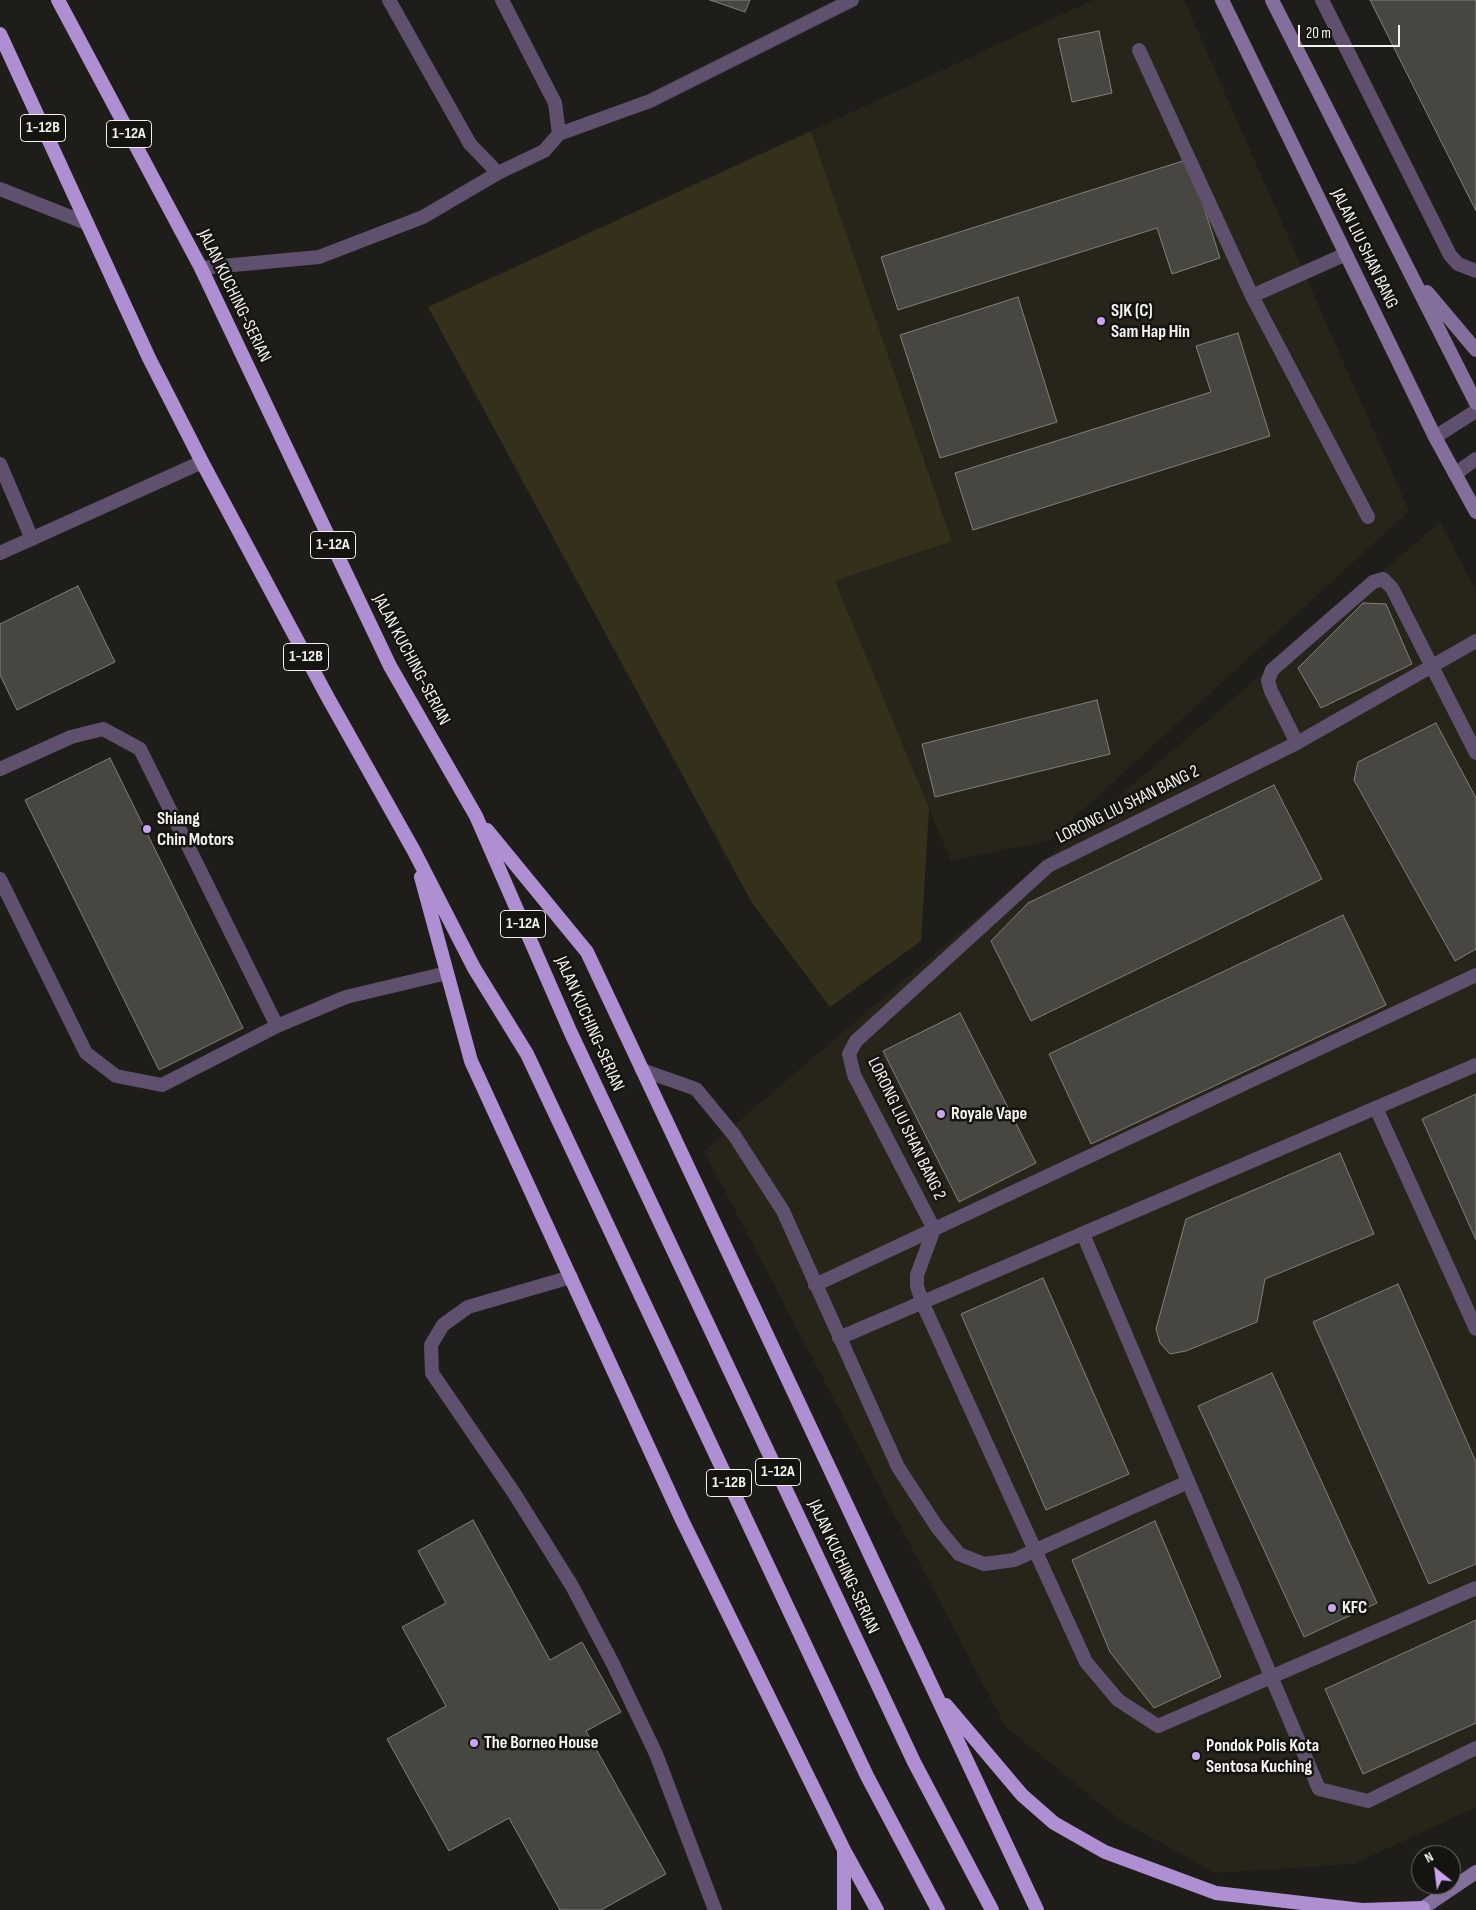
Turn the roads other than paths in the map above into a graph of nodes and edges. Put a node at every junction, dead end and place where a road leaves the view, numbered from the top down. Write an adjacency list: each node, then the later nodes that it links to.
1 (58, 0): 15 (highway, JALAN KUCHING-SERIAN / 1-12A)
2 (389, 0): 11 (street)
3 (502, 0): 10 (street)
4 (852, 0): 10 (street)
5 (1222, 0): 14 (main road, JALAN LIU SHAN BANG)
6 (1272, 0): 17 (main road, JALAN LIU SHAN BANG)
7 (1322, 0): 16 (street)
8 (0, 34): 13 (highway, 1-12B)
9 (1139, 50): 18 (street)
10 (559, 134): 11 (street)
11 (498, 173): 15 (street)
12 (0, 190): 13 (street)
13 (86, 222): 24 (highway, 1-12B)
14 (1346, 254): 18 (street); 22 (main road, JALAN LIU SHAN BANG)
15 (201, 268): 36 (highway, JALAN KUCHING-SERIAN / 1-12A)
16 (1476, 271)
17 (1410, 272): 19 (main road); 20 (main road, JALAN LIU SHAN BANG)
18 (1252, 296): 28 (street)
19 (1476, 350)
20 (1476, 403)
21 (1476, 411): 22 (street)
22 (1435, 437): 26 (main road, JALAN LIU SHAN BANG)
23 (1476, 460): 26 (street)
24 (202, 462): 29 (street); 37 (highway, 1-12B)
25 (0, 464): 29 (street)
26 (1455, 474): 27 (main road, JALAN LIU SHAN BANG)
27 (1476, 512)
28 (1368, 517)
29 (32, 539): 30 (street)
30 (0, 553)
31 (1476, 641): 32 (street, LORONG LIU SHAN BANG 2)
32 (1433, 667): 33 (street, LORONG LIU SHAN BANG 2); 33 (street); 34 (street)
33 (1297, 743): 45 (street, LORONG LIU SHAN BANG 2)
34 (1476, 753)
35 (0, 770): 41 (street)
36 (476, 816): 43 (highway); 65 (highway, JALAN KUCHING-SERIAN / 1-12A)
37 (414, 851): 39 (highway); 64 (highway, 1-12B)
38 (0, 879): 41 (street)
39 (447, 973): 41 (street); 47 (highway)
40 (1476, 975): 45 (street, LORONG LIU SHAN BANG 2)
41 (278, 1026)
42 (1476, 1065): 44 (street)
43 (642, 1070): 48 (street); 56 (highway)
44 (1376, 1108): 46 (street); 50 (street)
45 (934, 1229): 48 (street); 49 (street)
46 (1083, 1234): 49 (street); 52 (street)
47 (571, 1277): 58 (highway); 61 (street)
48 (814, 1285): 51 (street)
49 (922, 1302): 51 (street); 53 (street)
50 (1476, 1328)
51 (839, 1338): 53 (street)
52 (1188, 1482): 53 (street); 55 (street)
53 (1035, 1551): 55 (street)
54 (1476, 1588): 55 (street)
55 (1272, 1676): 57 (street)
56 (934, 1691): 60 (highway); 66 (highway)
57 (1476, 1748)
58 (844, 1850): 62 (highway); 63 (highway)
59 (1476, 1872): 60 (main road)
60 (1421, 1909)
61 (715, 1910)
62 (844, 1910)
63 (877, 1910)
64 (938, 1910)
65 (992, 1910)
66 (1037, 1910)

